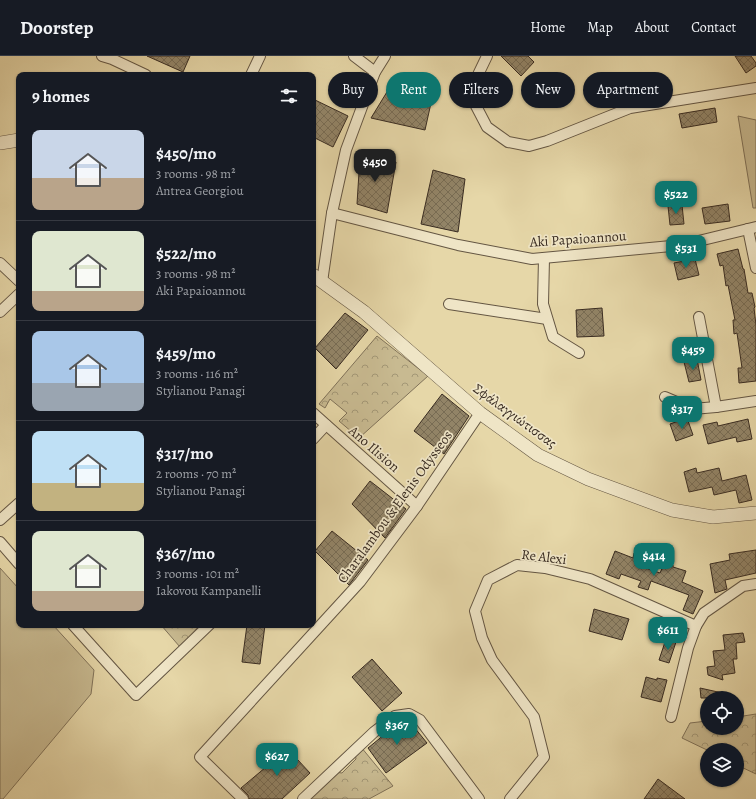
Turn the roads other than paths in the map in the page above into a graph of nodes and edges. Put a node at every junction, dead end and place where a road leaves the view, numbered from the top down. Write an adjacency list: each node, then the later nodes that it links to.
1 (102, 56): 6 (street)
2 (260, 56): 8 (street)
3 (354, 56): 9 (street)
4 (385, 56): 9 (street)
5 (487, 56): 10 (street)
6 (113, 58): 7 (street)
7 (140, 72)
8 (252, 72)
9 (375, 72)
10 (756, 88)
11 (362, 108): 14 (street)
12 (16, 140): 13 (street)
13 (0, 143)
14 (332, 213): 16 (street, Aki Papaioannou); 20 (street)
15 (752, 228): 16 (street, Aki Papaioannou); 18 (street)
16 (544, 258): 25 (street)
17 (0, 263): 19 (street)
18 (756, 268)
19 (16, 278)
20 (318, 278): 30 (street, Σφάλαγγιώτισσας)
21 (16, 297): 23 (street)
22 (449, 304): 25 (street)
23 (0, 312)
24 (699, 317): 29 (street)
25 (548, 319): 26 (street)
26 (579, 354)
27 (665, 397): 29 (street)
28 (756, 401): 29 (street)
29 (716, 407)
30 (480, 413): 34 (street, Charalambou & Elenis Odysseos); 36 (street, Σφάλαγγιώτισσας)
31 (316, 416): 32 (street, Ano Ilision)
32 (326, 425): 33 (street); 34 (street, Ano Ilision)
33 (316, 436)
34 (417, 506): 45 (street, Charalambou & Elenis Odysseos)
35 (16, 507): 37 (street)
36 (756, 513)
37 (0, 520)
38 (0, 542): 39 (street)
39 (16, 561)
40 (756, 584): 41 (street)
41 (696, 626): 44 (street); 48 (street, Re Alexi)
42 (76, 628): 43 (street)
43 (206, 628)
44 (671, 717)
45 (243, 799)
46 (303, 799): 47 (street)
47 (479, 799)
48 (510, 799)

